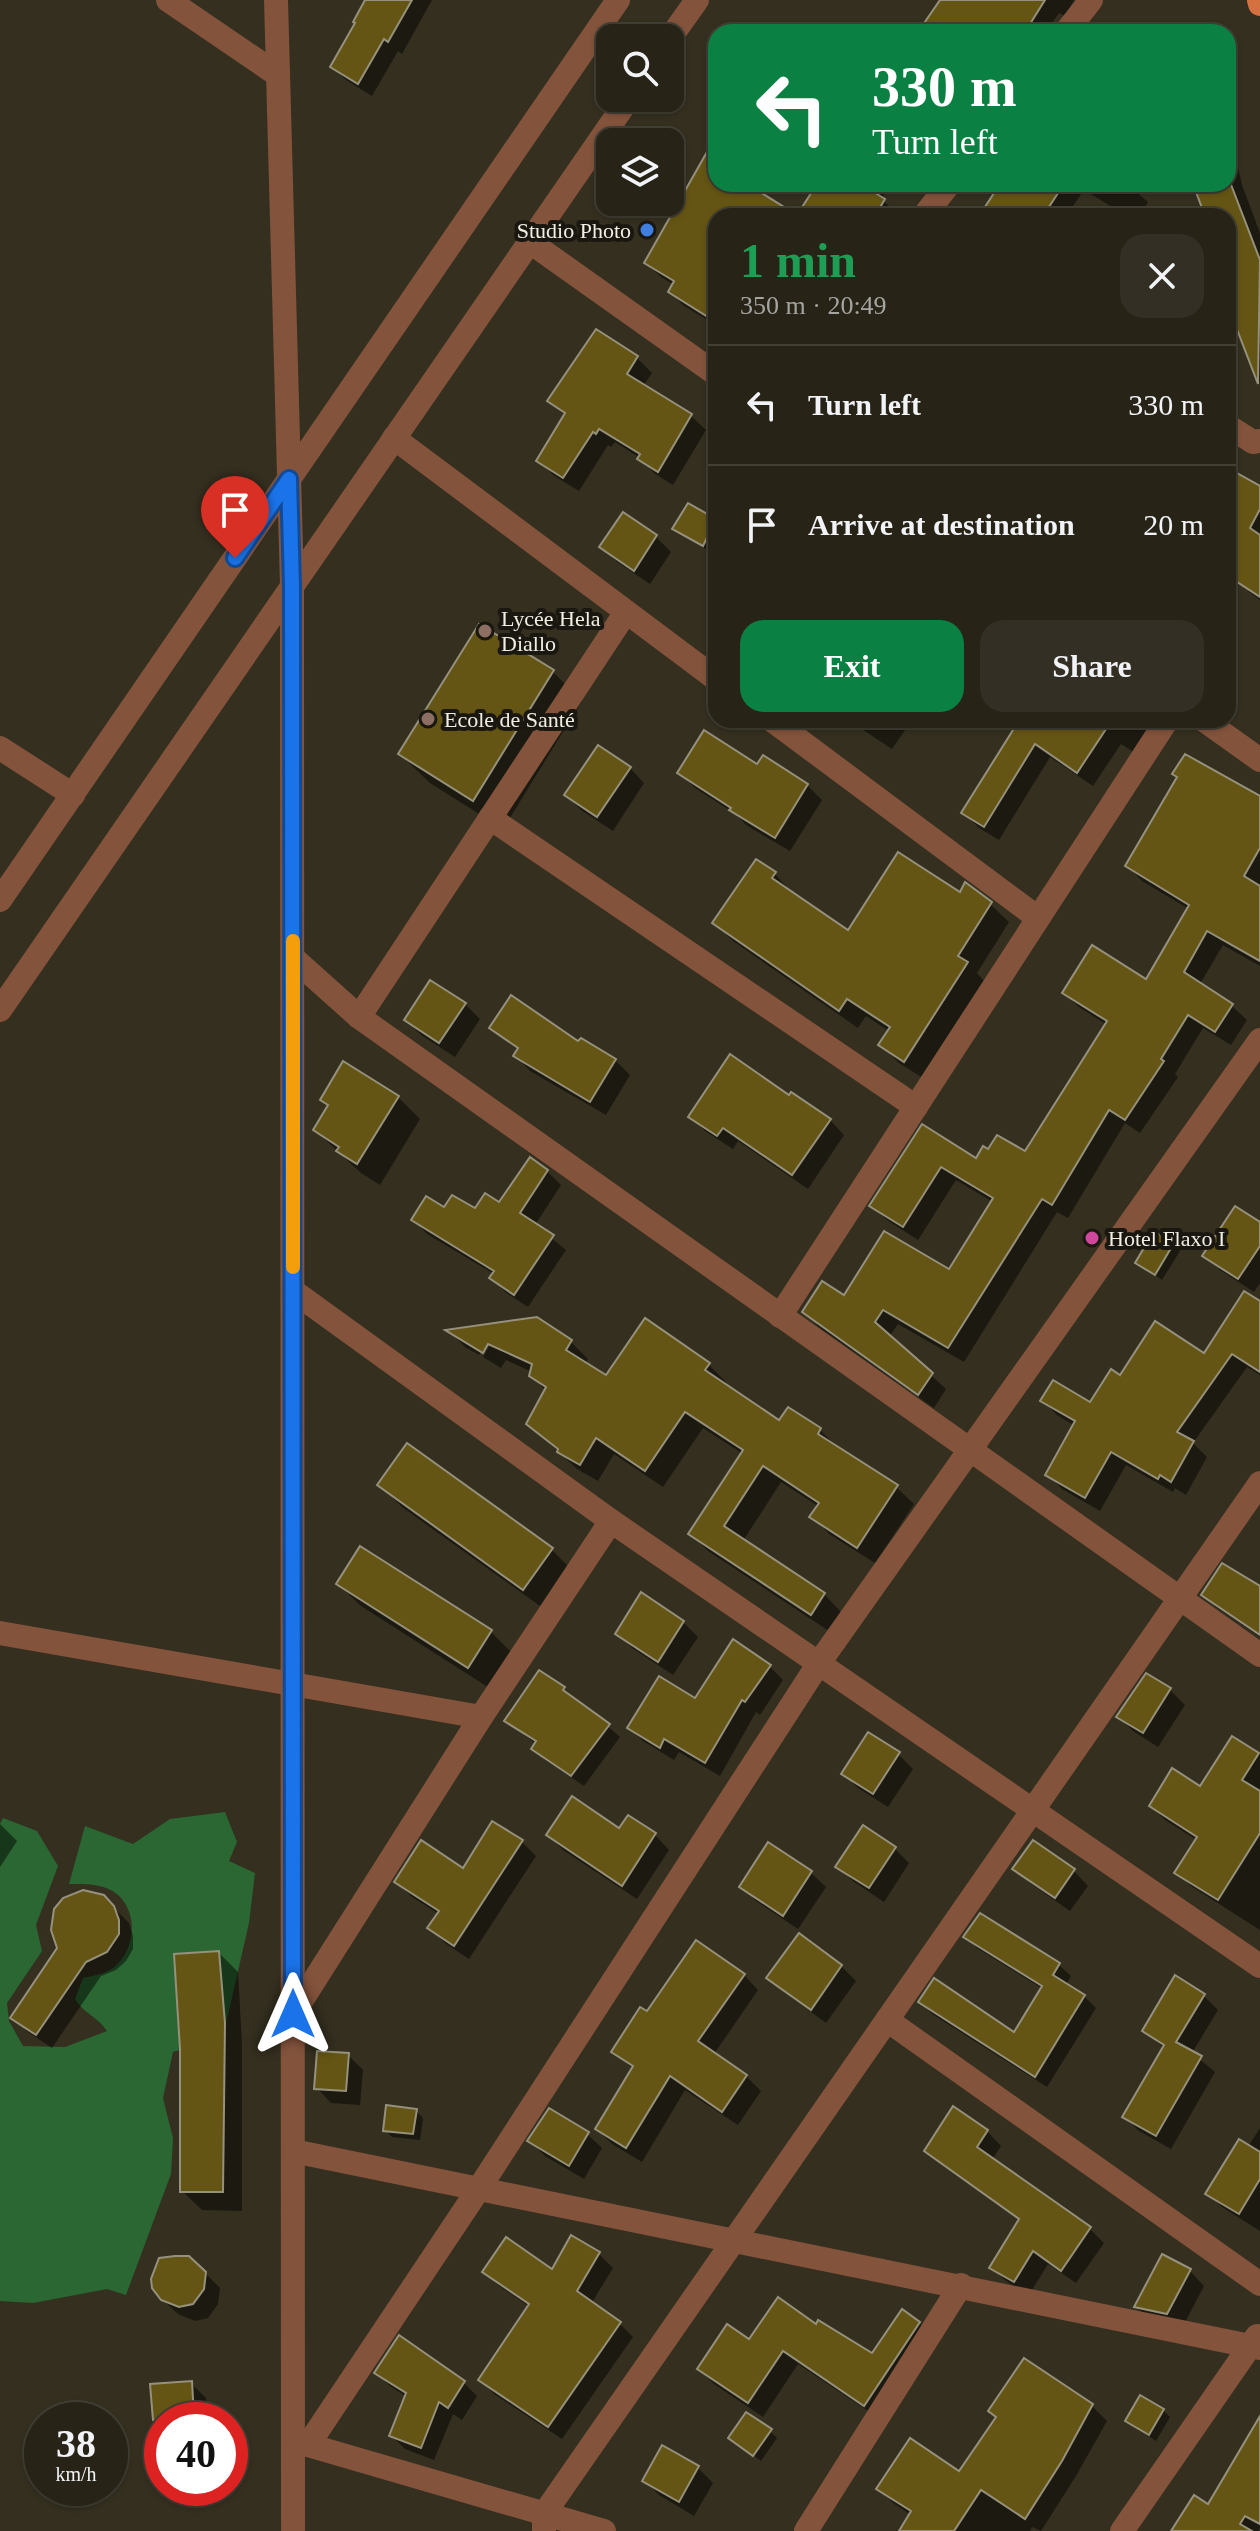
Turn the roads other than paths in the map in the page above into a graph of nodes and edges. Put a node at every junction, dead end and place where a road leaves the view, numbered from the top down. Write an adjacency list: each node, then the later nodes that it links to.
1 (168, 0): 8 (street)
2 (276, 0): 8 (street)
3 (618, 0): 17 (street)
4 (697, 0): 6 (street)
5 (1091, 0): 7 (street)
6 (680, 24)
7 (1072, 24)
8 (278, 75): 17 (street)
9 (619, 112): 12 (street)
10 (943, 192): 11 (street)
11 (930, 208)
12 (530, 242): 13 (street); 15 (street)
13 (708, 368)
14 (1236, 431): 16 (street)
15 (394, 438): 18 (street); 19 (street)
16 (1260, 441)
17 (289, 479): 18 (street); 26 (street)
18 (292, 585): 30 (street); 31 (street)
19 (626, 612): 20 (street); 27 (street)
20 (708, 673)
21 (783, 728): 29 (street)
22 (1162, 728): 29 (street)
23 (1215, 728): 25 (street)
24 (0, 748): 26 (street)
25 (1260, 760)
26 (73, 795): 28 (street)
27 (490, 818): 32 (street); 34 (street)
28 (0, 900)
29 (1038, 918): 34 (street)
30 (293, 958): 32 (street); 35 (street)
31 (0, 1010)
32 (359, 1017): 36 (street)
33 (1260, 1040): 37 (street)
34 (916, 1107): 36 (street)
35 (293, 1291): 39 (street); 44 (street)
36 (780, 1316): 37 (street)
37 (970, 1450): 40 (street); 43 (street)
38 (1260, 1483): 40 (street)
39 (611, 1521): 43 (street); 45 (street)
40 (1180, 1598): 42 (street); 46 (street)
41 (0, 1633): 44 (street)
42 (1260, 1655)
43 (819, 1663): 46 (street); 51 (street)
44 (293, 1682): 45 (street); 48 (street)
45 (481, 1717): 48 (street)
46 (1033, 1810): 47 (street); 49 (street)
47 (1260, 1966)
48 (293, 2014): 50 (street)
49 (887, 2020): 52 (street); 53 (street)
50 (293, 2151): 51 (street); 56 (street)
51 (478, 2190): 52 (street); 56 (street)
52 (733, 2242): 54 (street); 57 (street)
53 (1260, 2284)
54 (961, 2285): 55 (street); 60 (street)
55 (1257, 2342): 61 (street)
56 (300, 2442): 57 (street); 58 (street)
57 (544, 2522): 59 (street)
58 (293, 2531)
59 (604, 2531)
60 (806, 2531)
61 (1122, 2531)

